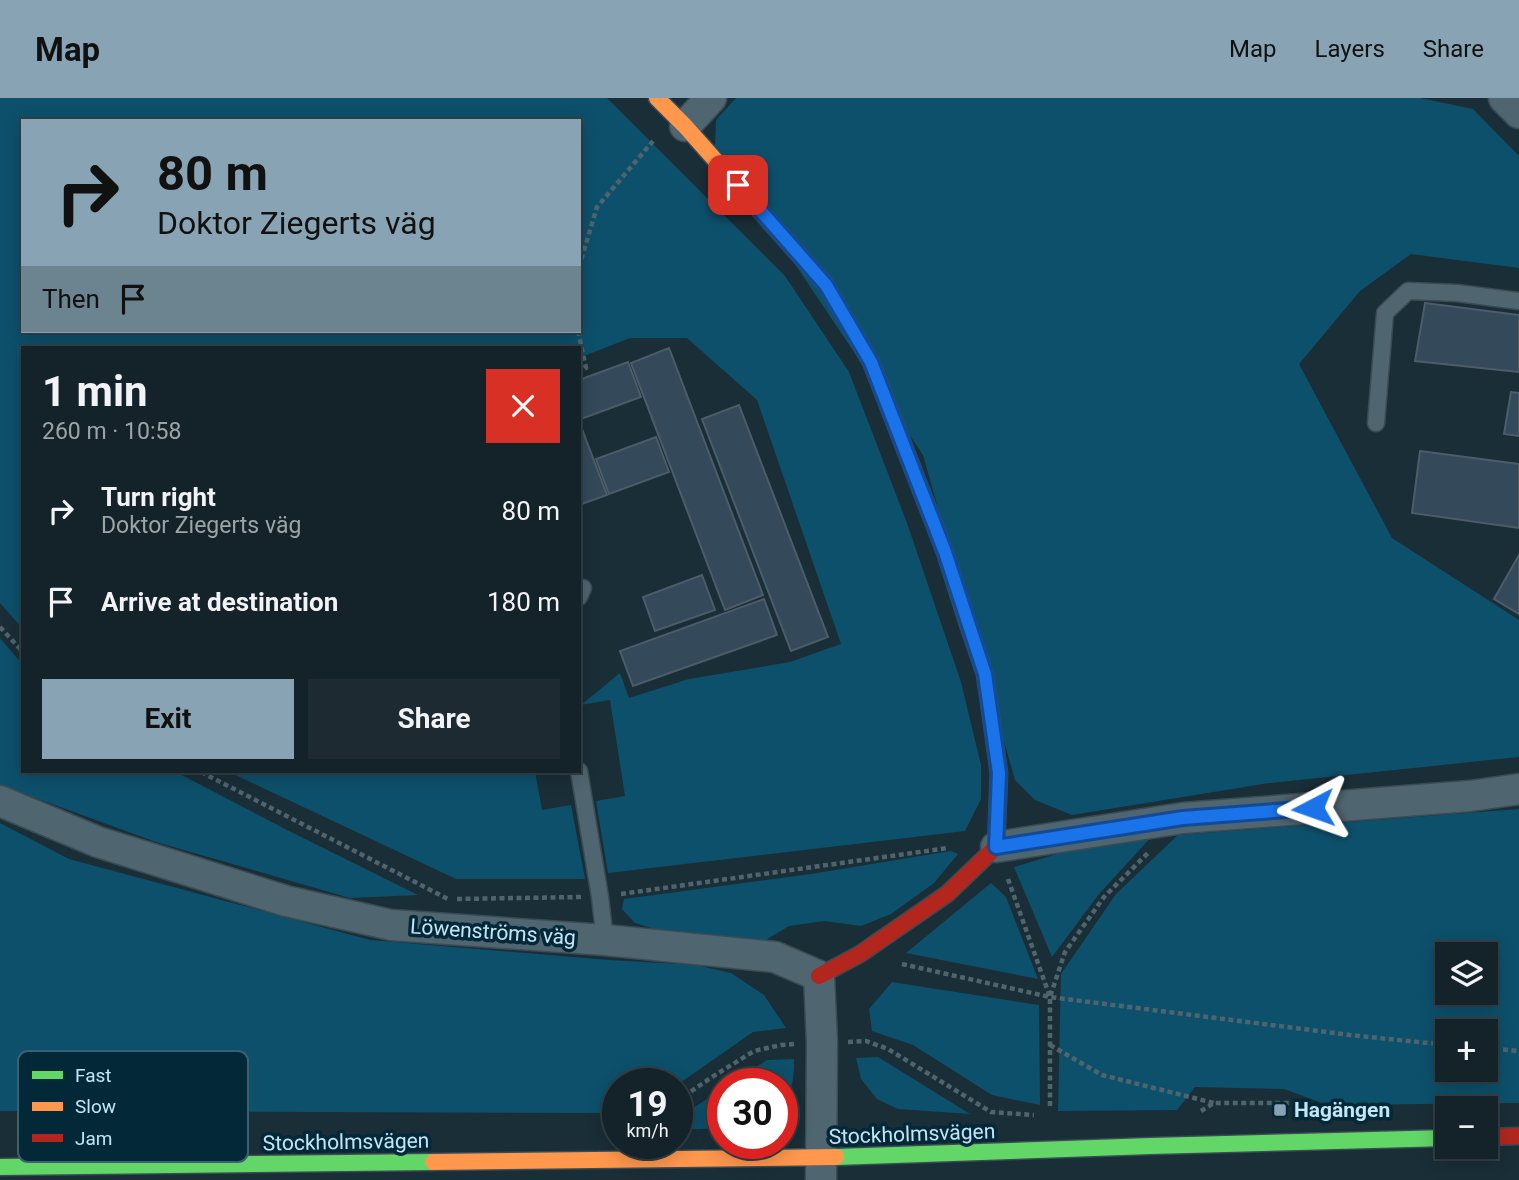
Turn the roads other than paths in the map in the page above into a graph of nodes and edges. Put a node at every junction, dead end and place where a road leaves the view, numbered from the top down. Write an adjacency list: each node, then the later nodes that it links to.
1 (657, 98): 5 (street)
2 (711, 98): 5 (street)
3 (1504, 98): 4 (street)
4 (1519, 113)
5 (680, 121): 11 (street)
6 (1519, 301): 7 (lane)
7 (1376, 423)
8 (579, 773): 12 (lane)
9 (1519, 789): 11 (street)
10 (0, 801): 12 (street, Löwenströms väg)
11 (996, 847): 13 (street)
12 (605, 940): 13 (street, Löwenströms väg)
13 (819, 976): 18 (street)
14 (1519, 1136): 15 (street)
15 (1498, 1137)
16 (1435, 1138): 18 (street, Stockholmsvägen)
17 (0, 1167): 18 (street, Stockholmsvägen)
18 (820, 1169)

